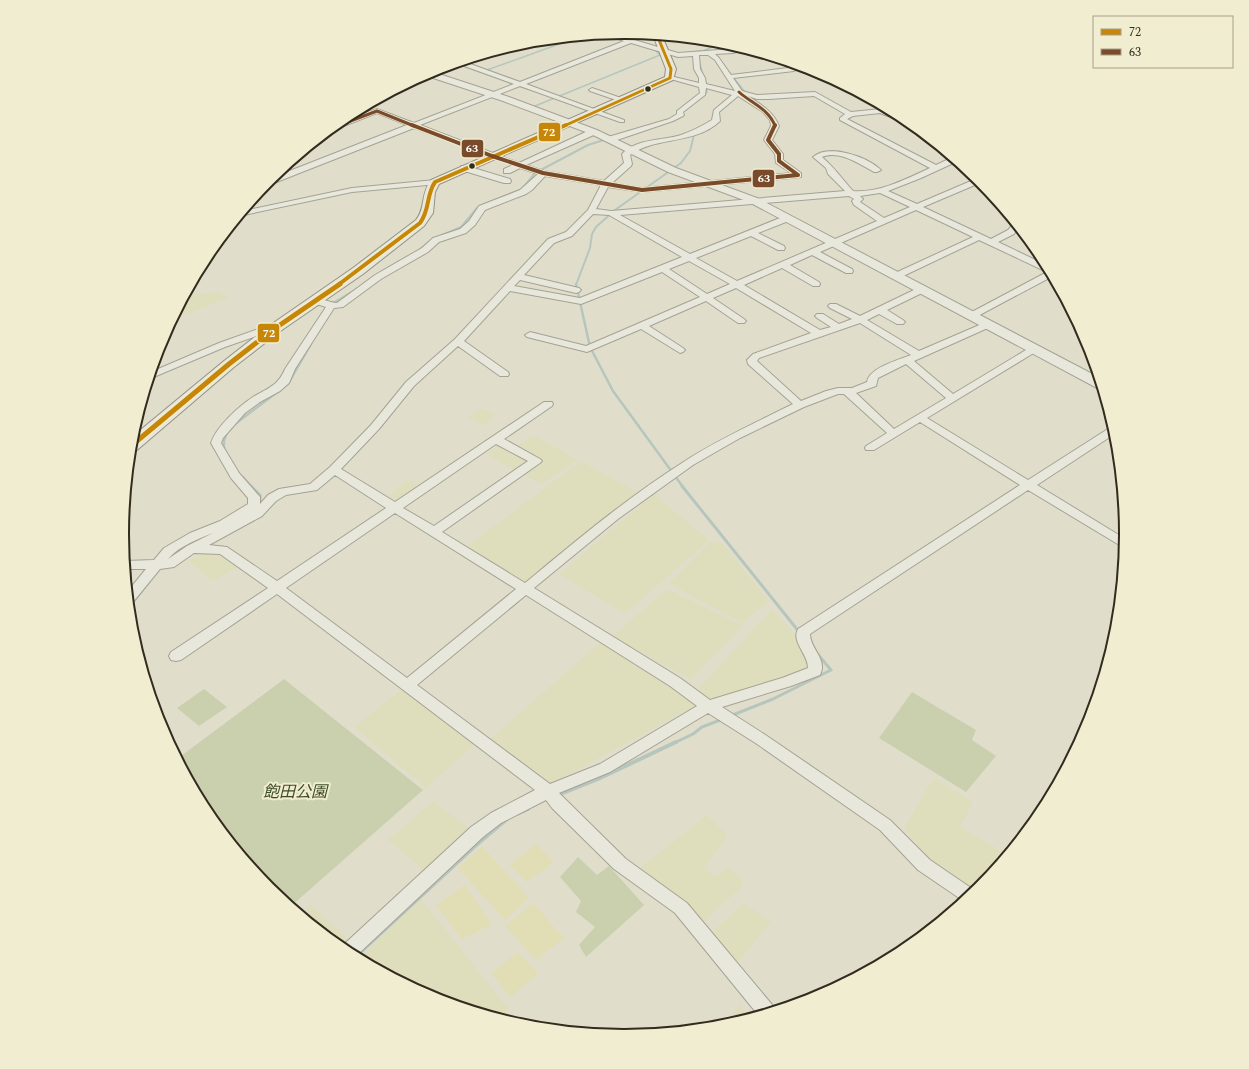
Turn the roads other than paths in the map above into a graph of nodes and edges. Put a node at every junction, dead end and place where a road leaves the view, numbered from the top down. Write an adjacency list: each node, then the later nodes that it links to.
1 (623, 39): 3 (street)
2 (659, 40): 5 (main road)
3 (630, 41): 5 (street); 13 (street)
4 (709, 47): 7 (street)
5 (663, 51): 7 (street); 12 (main road)
6 (731, 51): 7 (street)
7 (701, 53): 11 (street); 14 (street)
8 (466, 65): 13 (street)
9 (794, 69): 11 (street)
10 (437, 76): 17 (street)
11 (728, 77): 16 (street)
12 (670, 78): 14 (street); 18 (main road)
13 (521, 84): 17 (street); 20 (street)
14 (703, 85): 16 (street); 27 (street)
15 (592, 90): 18 (street)
16 (739, 93): 21 (street); 28 (street); 40 (street)
17 (492, 95): 24 (street); 25 (street)
18 (622, 100): 20 (main road)
19 (882, 111): 21 (street)
20 (596, 112): 23 (street); 24 (main road)
21 (851, 114): 33 (street)
22 (357, 118): 25 (street)
23 (622, 120)
24 (570, 123): 26 (street); 29 (main road)
25 (414, 126): 29 (street); 37 (street)
26 (592, 132): 27 (street); 31 (street)
27 (611, 139): 28 (street)
28 (631, 150): 40 (street); 42 (street)
29 (492, 156): 31 (street); 32 (main road)
30 (950, 161): 33 (street)
31 (519, 165): 35 (street); 36 (street)
32 (464, 168): 38 (street); 39 (main road)
33 (935, 168): 43 (street)
34 (877, 170): 44 (street)
35 (507, 171)
36 (542, 173): 42 (street); 74 (street)
37 (282, 177)
38 (507, 181)
39 (435, 182): 47 (street); 73 (main road)
40 (708, 183): 42 (street); 45 (street)
41 (974, 183): 46 (street)
42 (606, 184): 48 (street)
43 (882, 191): 44 (street); 46 (street)
44 (852, 194): 45 (street); 51 (street)
45 (753, 200): 49 (street); 50 (street)
46 (916, 208): 51 (street); 54 (street)
47 (248, 212)
48 (591, 212): 49 (street); 66 (street)
49 (611, 213): 59 (street)
50 (788, 218): 53 (street); 55 (street)
51 (882, 221): 55 (street)
52 (1014, 228): 56 (street)
53 (752, 233): 57 (street); 59 (street)
54 (979, 237): 56 (street); 64 (street)
55 (834, 242): 58 (street); 64 (street)
56 (991, 243): 61 (street)
57 (781, 248)
58 (813, 252): 60 (street); 63 (street)
59 (690, 258): 62 (street); 68 (street)
60 (783, 265): 67 (street); 68 (street)
61 (1040, 266)
62 (662, 268): 69 (street); 72 (street)
63 (849, 271)
64 (896, 276): 71 (street)
65 (1047, 276): 78 (street)
66 (519, 277): 69 (street); 70 (street)
67 (816, 284)
68 (737, 285): 72 (street); 86 (street)
69 (509, 288): 88 (street)
70 (576, 290)
71 (921, 290): 76 (street); 78 (street)
72 (707, 298): 80 (street); 83 (street)
73 (316, 300): 74 (street); 85 (main road)
74 (331, 306): 113 (street)
75 (833, 306): 79 (street)
76 (880, 310): 79 (street); 81 (street)
77 (820, 316): 84 (street)
78 (971, 316): 82 (street)
79 (859, 320): 84 (street); 91 (street)
80 (741, 321)
81 (900, 322)
82 (987, 324): 90 (street); 91 (street)
83 (641, 325): 87 (street); 89 (street)
84 (838, 327): 86 (street)
85 (274, 329): 93 (street); 104 (main road)
86 (819, 334): 99 (street)
87 (530, 335)
88 (458, 341): 94 (street); 106 (street)
89 (680, 350)
90 (1034, 350): 95 (street); 97 (street)
91 (918, 355): 92 (street)
92 (907, 360): 96 (street); 97 (street)
93 (156, 374)
94 (504, 374)
95 (1096, 382)
96 (848, 392): 99 (street); 102 (street)
97 (953, 398): 100 (street)
98 (548, 404): 103 (street)
99 (800, 405): 115 (street)
100 (920, 418): 102 (street); 107 (street)
101 (1109, 433): 107 (street)
102 (894, 434): 105 (street)
103 (495, 439): 108 (street); 109 (street)
104 (139, 440)
105 (870, 448)
106 (334, 470): 108 (street); 111 (street)
107 (1029, 485): 110 (street); 119 (street)
108 (394, 507): 109 (street); 114 (street)
109 (434, 532): 115 (street)
110 (1120, 542)
111 (191, 549): 113 (street); 114 (street)
112 (130, 565): 113 (street)
113 (156, 565): 116 (street)
114 (277, 588): 117 (street); 118 (street)
115 (527, 589): 118 (street); 119 (street)
116 (132, 594)
117 (176, 656)
118 (407, 686): 120 (street)
119 (708, 706): 120 (street); 121 (street)
120 (548, 791): 122 (street); 123 (street)
121 (966, 893)
122 (352, 948)
123 (765, 1009)

